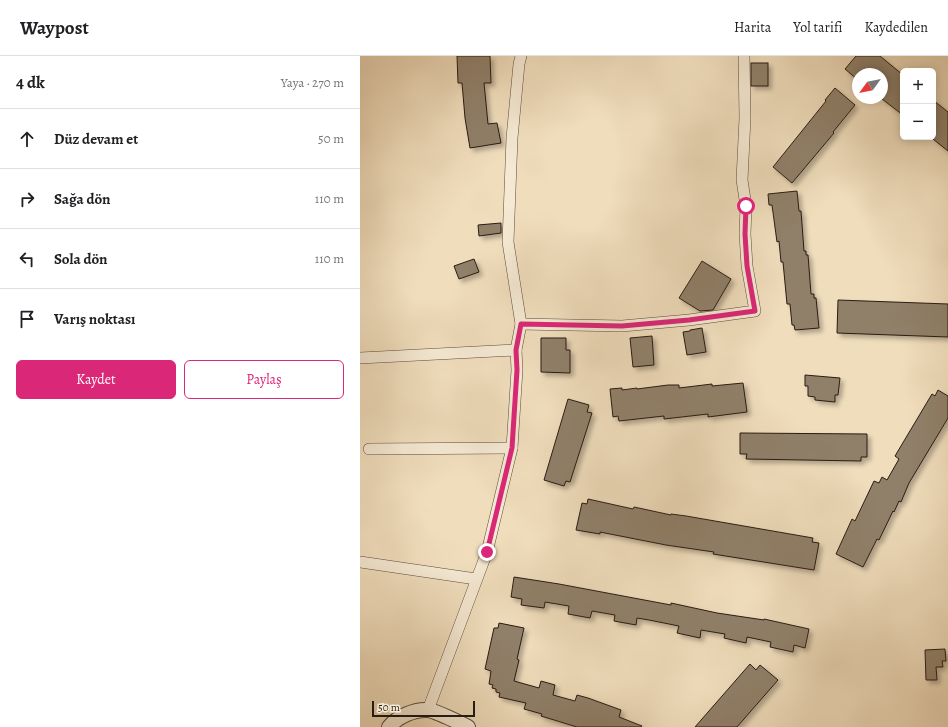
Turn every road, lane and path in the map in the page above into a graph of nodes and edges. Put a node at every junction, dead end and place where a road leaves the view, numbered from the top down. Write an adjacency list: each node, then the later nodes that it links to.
1 (521, 56): 3 (street)
2 (744, 56): 3 (street)
3 (521, 324): 4 (street)
4 (516, 350): 5 (street); 6 (street)
5 (360, 358)
6 (512, 448): 7 (street); 9 (street)
7 (369, 449)
8 (360, 562): 9 (street)
9 (476, 579): 10 (street)
10 (428, 710): 11 (street); 12 (street)
11 (389, 727)
12 (468, 727)

